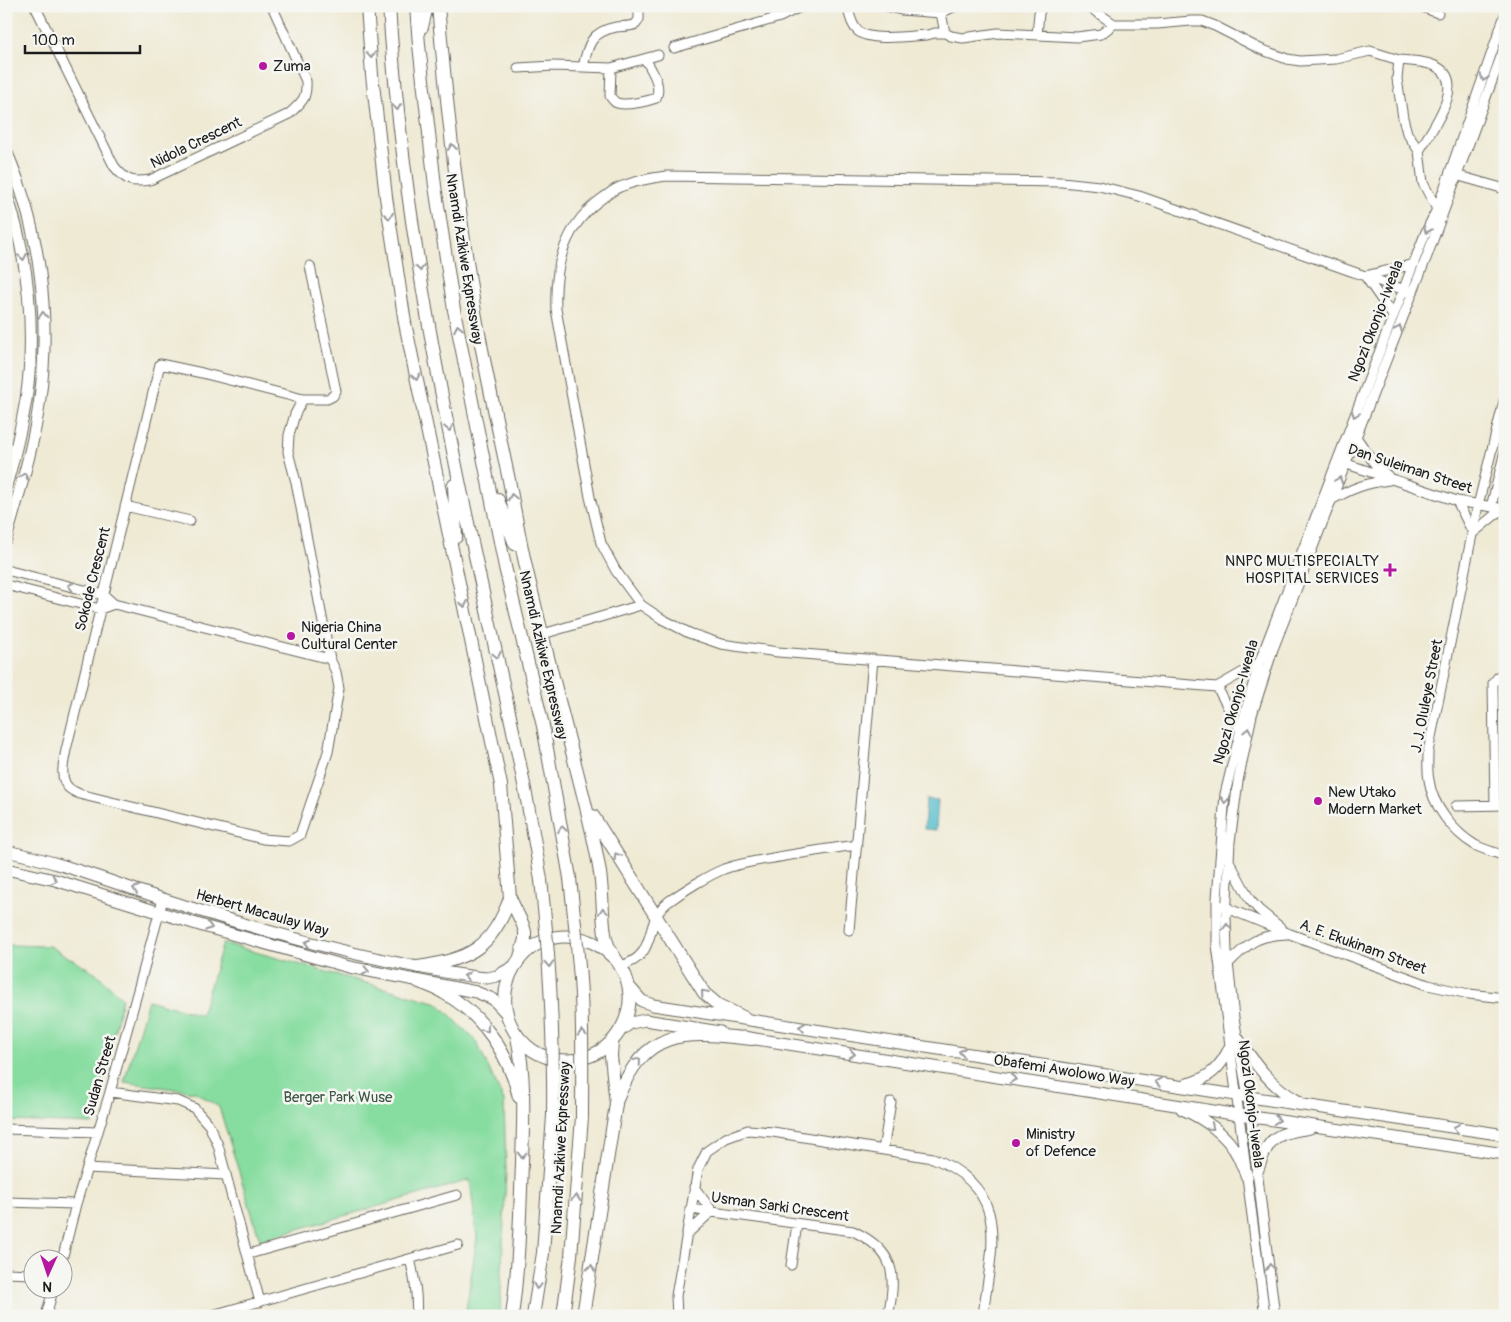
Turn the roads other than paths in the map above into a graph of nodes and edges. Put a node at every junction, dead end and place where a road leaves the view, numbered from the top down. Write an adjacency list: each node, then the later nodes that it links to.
1 (35, 6): 2 (street, Nidola Crescent)
2 (272, 6)
3 (367, 6): 63 (highway, one-way to 63)
4 (389, 6): 47 (highway, Nnamdi Azikiwe Expressway, one-way to 47)
5 (416, 6): 22 (highway, Nnamdi Azikiwe Expressway)
6 (427, 6): 22 (highway)
7 (438, 6): 64 (highway, Nnamdi Azikiwe Expressway, one-way to 7)
8 (639, 6): 28 (street)
9 (802, 6): 24 (street)
10 (847, 6): 20 (street)
11 (886, 6): 16 (street)
12 (955, 6): 16 (street)
13 (1042, 6): 21 (street)
14 (1085, 6): 19 (street)
15 (1420, 6): 17 (street)
16 (941, 13): 20 (street)
17 (1438, 13)
18 (1505, 16): 33 (street, Ngozi Okonjo-Iweala, one-way to 33)
19 (1114, 24): 21 (street); 27 (street)
20 (945, 32): 21 (street)
21 (1037, 35)
22 (419, 44): 50 (highway, Nnamdi Azikiwe Expressway, one-way to 22)
23 (1505, 46): 34 (street, Ngozi Okonjo-Iweala)
24 (674, 48)
25 (658, 55): 26 (street)
26 (646, 60): 30 (street); 30 (street)
27 (1399, 60): 32 (street); 32 (street)
28 (583, 67): 29 (street); 30 (street)
29 (518, 68)
30 (611, 68)
31 (6, 151): 61 (main road, one-way to 31)
32 (1419, 151): 37 (street)
33 (1448, 172): 34 (street); 37 (street, Ngozi Okonjo-Iweala)
34 (1458, 175): 35 (street); 42 (street, Ngozi Okonjo-Iweala)
35 (1505, 189)
36 (6, 193): 52 (main road, one-way to 52)
37 (1437, 209): 38 (street, Ngozi Okonjo-Iweala, one-way to 38)
38 (1414, 264): 40 (street); 41 (street, Ngozi Okonjo-Iweala)
39 (310, 266): 45 (street)
40 (1366, 276): 41 (street); 43 (street); 68 (street)
41 (1404, 290): 42 (street); 43 (street, Ngozi Okonjo-Iweala)
42 (1413, 293): 46 (street, Ngozi Okonjo-Iweala, one-way to 42)
43 (1394, 316): 49 (street, Ngozi Okonjo-Iweala, one-way to 49)
44 (1505, 397): 55 (street, J. J. Oluleye Street)
45 (303, 399): 56 (street, Sokode Crescent); 71 (street)
46 (1356, 437): 49 (street, Ngozi Okonjo-Iweala); 51 (street)
47 (453, 448): 63 (highway); 149 (highway, Nnamdi Azikiwe Expressway, one-way to 149, bridge)
48 (1505, 451): 57 (street)
49 (1341, 462): 51 (street, Dan Suleiman Street); 53 (street, Ngozi Okonjo-Iweala, one-way to 49); 73 (street, Ngozi Okonjo-Iweala)
50 (485, 468): 64 (highway); 150 (highway, Nnamdi Azikiwe Expressway, one-way to 50, bridge)
51 (1392, 479): 53 (street); 54 (street, Dan Suleiman Street)
52 (6, 486)
53 (1331, 500): 85 (street, Ngozi Okonjo-Iweala, one-way to 53)
54 (1457, 501): 55 (street, Dan Suleiman Street); 60 (street)
55 (1478, 505): 57 (street, Dan Suleiman Street); 60 (street, J. J. Oluleye Street)
56 (125, 506): 59 (street); 66 (street, Sokode Crescent)
57 (1491, 507): 58 (street, Dan Suleiman Street)
58 (1503, 509): 60 (street)
59 (190, 521)
60 (1473, 533): 84 (street, J. J. Oluleye Street)
61 (6, 540)
62 (6, 570): 66 (street, one-way to 62)
63 (458, 570): 87 (highway, one-way to 87)
64 (528, 577): 70 (highway, Nnamdi Azikiwe Expressway)
65 (6, 585): 69 (street)
66 (104, 594): 67 (street); 69 (street, Sokode Crescent)
67 (114, 604): 69 (street); 71 (street)
68 (641, 605): 70 (street); 72 (street)
69 (100, 609): 71 (street, Sokode Crescent)
70 (543, 634): 79 (highway, Nnamdi Azikiwe Expressway)
71 (330, 659)
72 (873, 659): 75 (street); 82 (street)
73 (1259, 663): 75 (street); 76 (street, Ngozi Okonjo-Iweala)
74 (1505, 674): 77 (street)
75 (1217, 688): 76 (street)
76 (1240, 730): 89 (street, Ngozi Okonjo-Iweala, one-way to 89)
77 (1495, 763): 78 (street); 80 (street)
78 (1505, 763)
79 (582, 791): 92 (highway, one-way to 79); 96 (highway, Nnamdi Azikiwe Expressway, one-way to 79)
80 (1500, 805): 81 (street)
81 (1456, 806)
82 (857, 844): 92 (street); 93 (street)
83 (6, 852): 88 (main road, Herbert Macaulay Way, one-way to 83)
84 (1505, 856)
85 (1228, 859): 90 (street, Ngozi Okonjo-Iweala); 94 (street)
86 (6, 869): 91 (main road, Herbert Macaulay Way, one-way to 91)
87 (510, 898): 95 (highway); 98 (highway)
88 (163, 899): 91 (street, Sudan Street); 98 (main road, Herbert Macaulay Way, one-way to 88)
89 (1217, 904): 90 (street, A. E. Ekukinam Street); 107 (street, Ngozi Okonjo-Iweala)
90 (1227, 908): 94 (street, A. E. Ekukinam Street); 97 (street, Ngozi Okonjo-Iweala, one-way to 90)
91 (159, 912): 99 (main road, Herbert Macaulay Way, one-way to 99); 110 (street, Sudan Street)
92 (655, 917): 96 (street); 103 (highway, one-way to 92)
93 (849, 930)
94 (1290, 934): 97 (street); 101 (street, A. E. Ekukinam Street)
95 (516, 962): 96 (highway); 98 (main road, Herbert Macaulay Way, one-way to 98); 102 (highway)
96 (617, 962): 100 (highway)
97 (1228, 964): 107 (street, Ngozi Okonjo-Iweala)
98 (418, 967)
99 (419, 982): 102 (main road, Herbert Macaulay Way); 117 (highway, one-way to 117)
100 (628, 985): 103 (main road, Obafemi Awolowo Way); 104 (highway)
101 (1505, 998)
102 (506, 1013): 105 (highway)
103 (745, 1018): 109 (main road, Obafemi Awolowo Way, one-way to 103)
104 (621, 1030): 106 (main road, Obafemi Awolowo Way); 108 (highway)
105 (518, 1037): 108 (highway); 117 (highway)
106 (752, 1039): 113 (main road, Obafemi Awolowo Way, one-way to 113); 114 (highway, one-way to 106)
107 (1233, 1041): 109 (main road); 111 (street, Ngozi Okonjo-Iweala); 115 (main road)
108 (612, 1042): 114 (highway)
109 (1181, 1086): 111 (main road, Obafemi Awolowo Way)
110 (110, 1092): 120 (street, Sudan Street); 126 (street)
111 (1242, 1096): 115 (main road, Obafemi Awolowo Way); 116 (street, Ngozi Okonjo-Iweala)
112 (891, 1102): 122 (street)
113 (1169, 1103): 116 (main road, Obafemi Awolowo Way); 127 (main road, one-way to 127)
114 (616, 1104): 151 (highway, one-way to 114)
115 (1304, 1105): 121 (main road, Obafemi Awolowo Way, one-way to 115)
116 (1245, 1115): 118 (main road, Obafemi Awolowo Way, one-way to 118); 125 (street, Ngozi Okonjo-Iweala); 127 (street, Ngozi Okonjo-Iweala)
117 (523, 1120): 148 (highway, one-way to 148)
118 (1318, 1126): 123 (main road, Obafemi Awolowo Way); 125 (main road)
119 (6, 1129): 120 (street)
120 (98, 1132): 124 (street, Sudan Street)
121 (1505, 1135)
122 (883, 1150): 128 (street); 154 (street)
123 (1505, 1154)
124 (87, 1168): 126 (street); 131 (street, Sudan Street)
125 (1257, 1172): 156 (street, Ngozi Okonjo-Iweala, one-way to 125)
126 (226, 1175): 138 (street)
127 (1246, 1178): 155 (street, Ngozi Okonjo-Iweala)
128 (694, 1187): 132 (street); 133 (street)
129 (457, 1194): 138 (street)
130 (6, 1202): 131 (street)
131 (76, 1204): 137 (street, Sudan Street)
132 (690, 1209): 133 (street, Usman Sarki Crescent); 135 (street)
133 (712, 1211): 134 (street, Usman Sarki Crescent); 135 (street)
134 (797, 1224): 140 (street); 153 (street, Usman Sarki Crescent)
135 (686, 1235): 152 (street)
136 (458, 1245): 139 (street)
137 (64, 1250)
138 (249, 1254): 144 (street)
139 (410, 1259): 144 (street); 147 (street)
140 (791, 1266)
141 (6, 1273): 142 (street)
142 (22, 1274)
143 (51, 1300): 145 (street)
144 (260, 1302): 146 (street)
145 (46, 1316)
146 (209, 1316)
147 (416, 1316)
148 (512, 1316)
149 (533, 1316)
150 (562, 1316)
151 (583, 1316)
152 (677, 1316)
153 (888, 1316)
154 (983, 1316)
155 (1265, 1316)
156 (1275, 1316)

